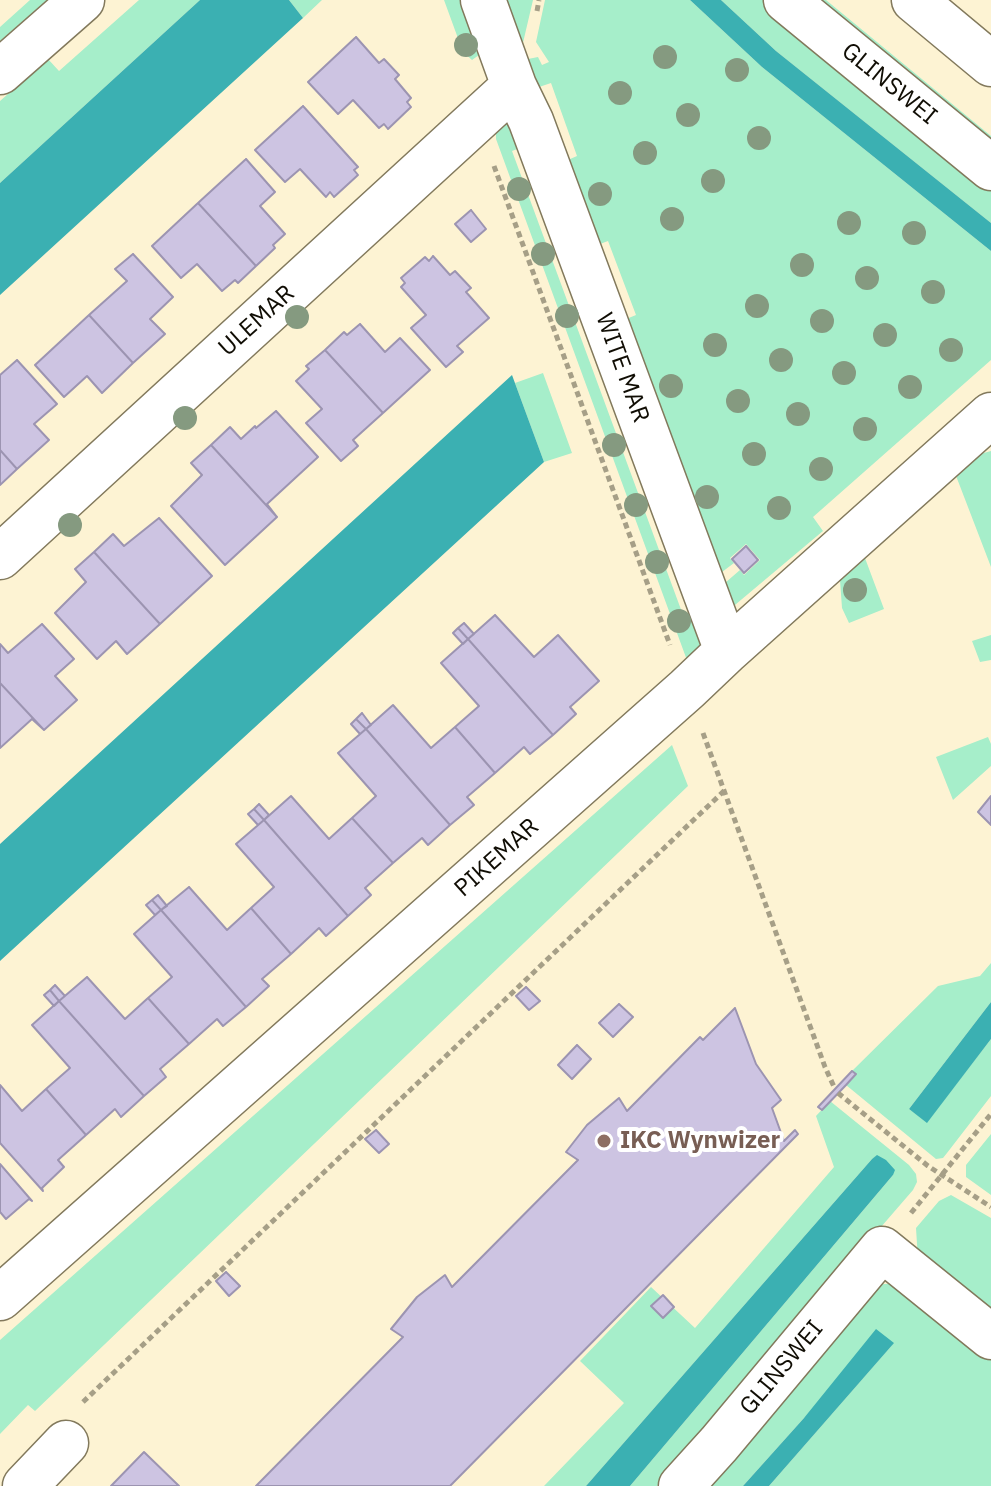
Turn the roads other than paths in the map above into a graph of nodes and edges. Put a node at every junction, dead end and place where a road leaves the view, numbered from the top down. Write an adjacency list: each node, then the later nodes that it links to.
1 (82, 0): 6 (street)
2 (483, 0): 7 (street, WITE MAR)
3 (786, 0): 8 (street, GLINSWEI)
4 (914, 0): 5 (street)
5 (991, 64)
6 (0, 72)
7 (514, 86): 10 (street, ULEMAR); 11 (street, WITE MAR)
8 (991, 168)
9 (991, 415): 11 (street, PIKEMAR)
10 (0, 557)
11 (727, 651): 12 (street, PIKEMAR)
12 (0, 1298)
13 (991, 1337): 16 (street, GLINSWEI)
14 (74, 1424): 15 (street)
15 (25, 1486)
16 (681, 1486)

